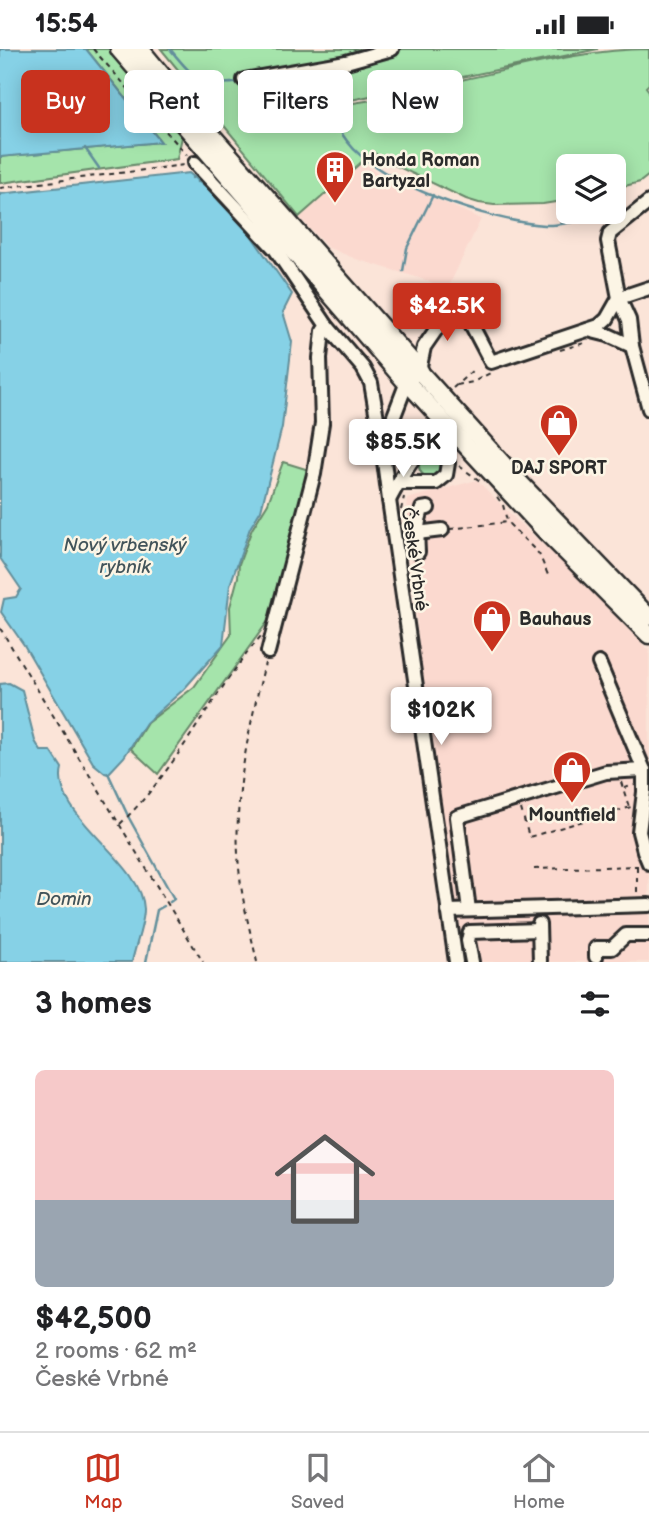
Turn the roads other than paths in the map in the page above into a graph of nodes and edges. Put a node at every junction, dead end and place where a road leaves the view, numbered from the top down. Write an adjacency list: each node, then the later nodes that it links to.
1 (120, 49): 12 (highway)
2 (139, 49): 12 (highway)
3 (392, 49): 4 (street)
4 (300, 70)
5 (195, 163): 9 (street)
6 (649, 202): 8 (street)
7 (649, 288): 8 (street)
8 (619, 299): 10 (street, České Vrbné); 11 (street)
9 (327, 326): 14 (street); 26 (street)
10 (588, 330): 11 (street); 12 (street, České Vrbné)
11 (632, 346): 13 (street)
12 (413, 377): 15 (street, České Vrbné); 23 (main road)
13 (649, 409)
14 (377, 415): 15 (street); 16 (street)
15 (394, 416): 16 (street, České Vrbné)
16 (388, 461): 18 (street, České Vrbné)
17 (399, 483): 17 (street); 18 (street)
18 (389, 500): 32 (street, České Vrbné)
19 (423, 507): 21 (street)
20 (442, 530): 21 (street)
21 (417, 533): 22 (street)
22 (418, 552)
23 (630, 607): 24 (main road); 25 (main road)
24 (649, 617)
25 (649, 635)
26 (268, 652)
27 (599, 663): 28 (street)
28 (643, 770): 29 (street); 31 (street)
29 (644, 859)
30 (643, 906): 31 (street)
31 (469, 910): 32 (street)
32 (448, 911): 35 (street, České Vrbné)
33 (649, 935): 34 (street)
34 (596, 957)
35 (456, 962)
36 (471, 962): 37 (street)
37 (540, 962)

